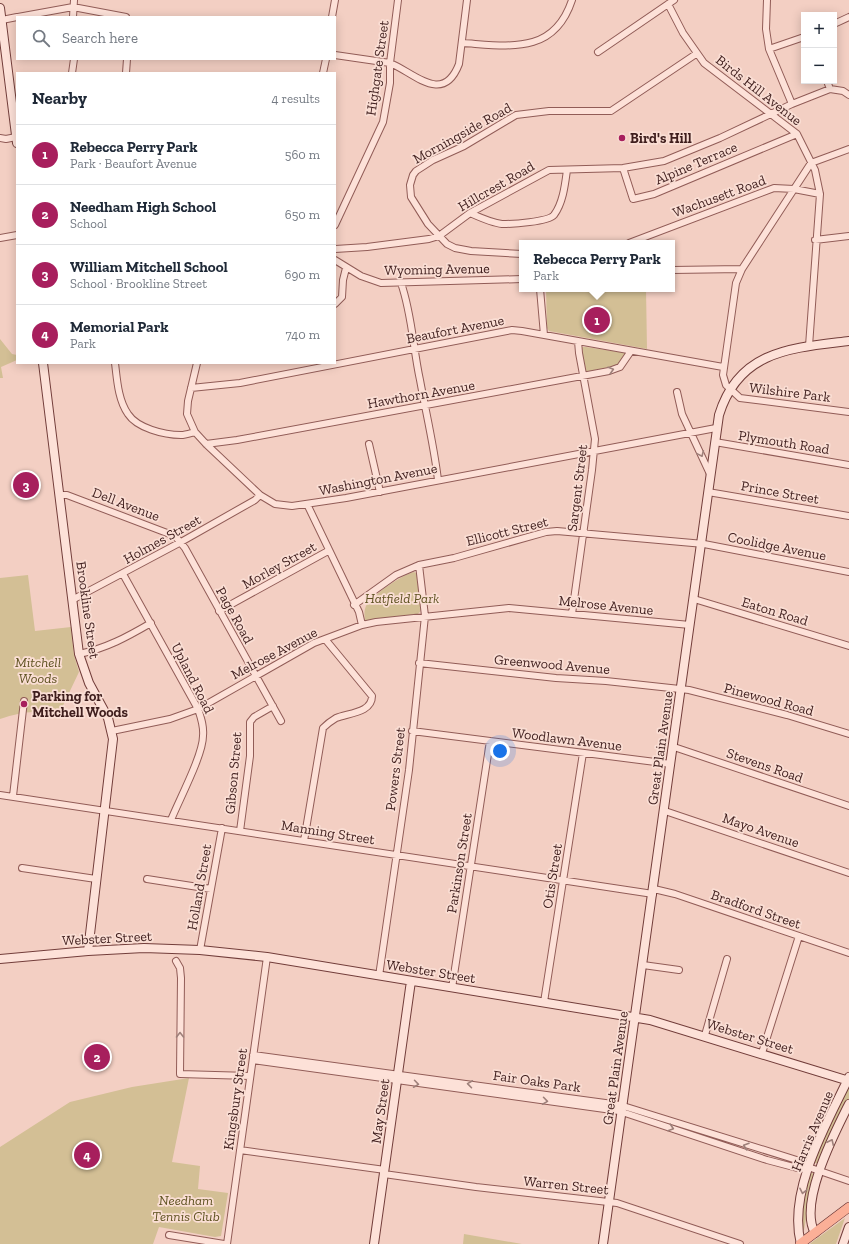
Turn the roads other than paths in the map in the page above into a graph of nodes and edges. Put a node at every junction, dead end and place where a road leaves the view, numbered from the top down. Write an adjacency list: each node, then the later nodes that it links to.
1 (74, 0): 9 (street)
2 (335, 0): 14 (street)
3 (398, 0): 28 (street, Highgate Street)
4 (468, 0): 20 (street)
5 (572, 0): 20 (street)
6 (674, 0): 8 (street)
7 (767, 0): 21 (street)
8 (668, 4): 22 (street); 23 (street, Birds Hill Avenue)
9 (73, 7): 11 (street); 12 (street); 13 (street)
10 (0, 8): 17 (street)
11 (24, 16)
12 (73, 16)
13 (121, 16)
14 (332, 16)
15 (16, 17): 17 (street)
16 (849, 17): 18 (street)
17 (2, 20): 39 (street)
18 (837, 23)
19 (801, 37): 21 (street)
20 (463, 43): 28 (street)
21 (769, 50): 35 (street)
22 (598, 52)
23 (696, 54): 36 (street, Birds Hill Avenue); 49 (street, Morningside Road)
24 (336, 55): 28 (street)
25 (74, 60): 29 (street)
26 (127, 60): 30 (street)
27 (326, 60): 31 (street)
28 (390, 63): 47 (street, Highgate Street)
29 (72, 72)
30 (126, 72)
31 (324, 72)
32 (829, 84): 33 (street)
33 (830, 89): 34 (street); 35 (street, Hillcrest Road)
34 (849, 95)
35 (792, 104): 36 (street, Hillcrest Road)
36 (773, 115): 37 (street, Birds Hill Avenue); 42 (street, Hillcrest Road)
37 (797, 134): 41 (street, Birds Hill Avenue); 42 (street, Alpine Terrace)
38 (0, 138): 39 (street)
39 (16, 140)
40 (849, 149): 41 (street)
41 (811, 163): 44 (street); 45 (street, Birds Hill Avenue)
42 (623, 168): 43 (street, Hillcrest Road)
43 (567, 170): 46 (street, Hillcrest Road); 46 (street)
44 (794, 188): 45 (street, Wachusett Road); 52 (street, Wachusett Road); 58 (street)
45 (820, 194): 53 (street, Birds Hill Avenue)
46 (470, 213): 49 (street, Hillcrest Road)
47 (336, 223)
48 (16, 235): 51 (street)
49 (439, 236): 54 (street, Hillcrest Road); 55 (street)
50 (849, 236): 53 (street)
51 (0, 238)
52 (637, 240)
53 (815, 240): 67 (street, Birds Hill Avenue)
54 (336, 249)
55 (519, 254)
56 (336, 261): 57 (street, Wyoming Avenue)
57 (346, 268): 61 (street, Wyoming Avenue); 63 (street)
58 (742, 269): 59 (street); 73 (street)
59 (675, 270)
60 (519, 279): 61 (street, Wyoming Avenue)
61 (401, 283): 68 (street)
62 (540, 292): 64 (street)
63 (336, 303)
64 (544, 335): 65 (street, Beaufort Avenue); 68 (street, Beaufort Avenue)
65 (578, 341): 69 (street, Beaufort Avenue); 74 (street, Sargent Street)
66 (849, 341): 67 (street, Great Plain Avenue)
67 (809, 346): 76 (street, Great Plain Avenue)
68 (415, 349): 75 (street, Beaufort Avenue); 78 (street)
69 (631, 351): 73 (street, Beaufort Avenue); 74 (street, Hawthorn Avenue, one-way to 69)
70 (43, 364): 92 (street, Brookline Street)
71 (115, 364): 81 (street)
72 (197, 364): 75 (street, Washington Avenue)
73 (723, 367): 76 (street)
74 (583, 376): 78 (street, Hawthorn Avenue); 86 (street, Sargent Street)
75 (191, 388): 81 (street, Washington Avenue)
76 (730, 389): 79 (street, Wilshire Park); 80 (street, Great Plain Avenue)
77 (677, 392): 82 (street)
78 (426, 407): 84 (street, Hawthorn Avenue); 89 (street)
79 (849, 412)
80 (716, 428): 82 (street, Washington Avenue); 83 (street, Great Plain Avenue)
81 (195, 432): 84 (street, Washington Avenue)
82 (691, 433): 86 (street, Washington Avenue); 88 (street, one-way to 88)
83 (714, 442): 87 (street, Plymouth Road); 88 (street, Great Plain Avenue)
84 (206, 444): 93 (street, Washington Avenue)
85 (369, 444): 90 (street)
86 (594, 450): 89 (street, Washington Avenue); 96 (street, Sargent Street)
87 (849, 465)
88 (710, 474): 91 (street, Great Plain Avenue)
89 (438, 480): 90 (street, Washington Avenue)
90 (380, 492): 94 (street, Washington Avenue)
91 (708, 492): 95 (street, Prince Street); 98 (street, Great Plain Avenue)
92 (60, 495): 97 (street, Dell Avenue); 104 (street, Brookline Street)
93 (260, 495): 94 (street, Washington Avenue); 97 (street, Holmes Street)
94 (307, 504): 99 (street)
95 (849, 516)
96 (584, 533): 98 (street, Ellicott Street); 100 (street, Ellicott Street); 107 (street, Sargent Street)
97 (181, 542): 102 (street, Holmes Street); 106 (street, Page Road)
98 (701, 543): 101 (street, Coolidge Avenue); 103 (street, Great Plain Avenue)
99 (328, 552): 105 (street); 106 (street, Morley Street)
100 (419, 565): 105 (street, Ellicott Street); 108 (street, Powers Street)
101 (849, 572)
102 (123, 574): 104 (street, Holmes Street); 109 (street, Upland Road)
103 (694, 599): 111 (street, Great Plain Avenue); 113 (street, Eaton Road)
104 (72, 600): 114 (street, Brookline Street)
105 (354, 605): 110 (street)
106 (220, 611): 116 (street, Page Road)
107 (572, 614): 108 (street, Melrose Avenue); 111 (street, Melrose Avenue)
108 (425, 616): 110 (street, Melrose Avenue); 115 (street, Powers Street)
109 (151, 623): 114 (street); 120 (street, Upland Road)
110 (362, 625): 112 (street, Melrose Avenue)
111 (690, 625): 117 (street, Great Plain Avenue)
112 (325, 638): 116 (street, Melrose Avenue); 137 (street)
113 (849, 646)
114 (79, 654): 122 (street, Brookline Street)
115 (419, 663): 117 (street, Greenwood Avenue); 123 (street, Powers Street)
116 (255, 676): 119 (street, Page Road); 120 (street, Melrose Avenue)
117 (682, 689): 124 (street, Pinewood Road); 126 (street, Great Plain Avenue)
118 (24, 701): 130 (street)
119 (273, 706): 121 (street, Page Road); 136 (street, Gibson Street)
120 (198, 709): 122 (street, Melrose Avenue); 134 (street, Upland Road)
121 (281, 721)
122 (112, 731): 132 (street, Brookline Street)
123 (412, 731): 125 (street, Woodlawn Avenue); 138 (street, Powers Street)
124 (849, 734)
125 (490, 741): 127 (street, Woodlawn Avenue); 139 (street, Parkinson Street)
126 (674, 747): 128 (street, Great Plain Avenue); 131 (street, Stevens Road)
127 (583, 753): 128 (street, Woodlawn Avenue); 144 (street, Otis Street)
128 (671, 764): 133 (street, Great Plain Avenue)
129 (0, 794): 130 (street, Manning Street)
130 (13, 796): 132 (street, Manning Street)
131 (849, 806)
132 (105, 810): 134 (street, Manning Street); 142 (street, Brookline Street)
133 (665, 811): 141 (street, Mayo Avenue); 146 (street, Great Plain Avenue)
134 (171, 820): 135 (street, Manning Street)
135 (222, 828): 136 (street, Manning Street); 145 (street, Holland Street)
136 (240, 831): 137 (street, Manning Street)
137 (304, 841): 138 (street, Manning Street)
138 (396, 854): 139 (street, Manning Street); 157 (street, Powers Street)
139 (471, 866): 144 (street, Manning Street); 159 (street, Parkinson Street)
140 (22, 868): 142 (street)
141 (849, 873)
142 (96, 879): 148 (street, Brookline Street)
143 (147, 879): 145 (street)
144 (563, 880): 146 (street, Manning Street); 160 (street, Otis Street)
145 (211, 889): 149 (street, Holland Street)
146 (653, 892): 147 (street, Bradford Street); 155 (street, Great Plain Avenue)
147 (799, 936): 150 (street, Bradford Street); 163 (street)
148 (88, 950): 149 (street, Webster Street); 152 (street, Webster Street)
149 (200, 950): 151 (street, Webster Street)
150 (849, 953)
151 (267, 957): 157 (street, Webster Street); 164 (street, Kingsbury Street)
152 (0, 959)
153 (727, 959): 162 (street)
154 (176, 961): 165 (street, one-way to 154)
155 (643, 965): 156 (street); 161 (street, Great Plain Avenue)
156 (679, 970)
157 (378, 976): 158 (street, Webster Street)
158 (411, 981): 159 (street, Webster Street); 166 (street, May Street)
159 (452, 988): 160 (street, Webster Street)
160 (544, 1002): 161 (street, Webster Street)
161 (636, 1017): 162 (street, Webster Street); 171 (street, Great Plain Avenue)
162 (705, 1035): 163 (street, Webster Street)
163 (762, 1053): 167 (street, Webster Street)
164 (253, 1057): 165 (street, Kingsbury Street); 166 (street, Fair Oaks Park)
165 (250, 1076): 172 (street, Kingsbury Street)
166 (398, 1078): 168 (street, Fair Oaks Park, one-way to 166); 169 (street, Fair Oaks Park, one-way to 169); 175 (street, May Street)
167 (848, 1079): 173 (street, Harris Avenue)
168 (506, 1089): 169 (street); 171 (street, Fair Oaks Park)
169 (505, 1096): 171 (street, Fair Oaks Park, one-way to 171)
170 (849, 1104): 174 (street, Harris Avenue, one-way to 170)
171 (623, 1109): 173 (street, Fair Oaks Park); 177 (street, Great Plain Avenue)
172 (240, 1150): 175 (street, Warren Street); 182 (street, Kingsbury Street)
173 (808, 1167): 174 (street, Fair Oaks Park); 186 (street, Harris Avenue, one-way to 186)
174 (820, 1170): 176 (street, Fair Oaks Park); 180 (street, Harris Avenue)
175 (384, 1172): 177 (street, Warren Street); 183 (street, May Street)
176 (849, 1181)
177 (609, 1202): 184 (street, Great Plain Avenue); 185 (street, Warren Street)
178 (849, 1207): 180 (main road)
179 (849, 1227): 187 (street)
180 (815, 1233): 186 (main road)
181 (169, 1235): 182 (street)
182 (226, 1244)
183 (374, 1244)
184 (603, 1244)
185 (740, 1244)
186 (800, 1244)
187 (843, 1244)

